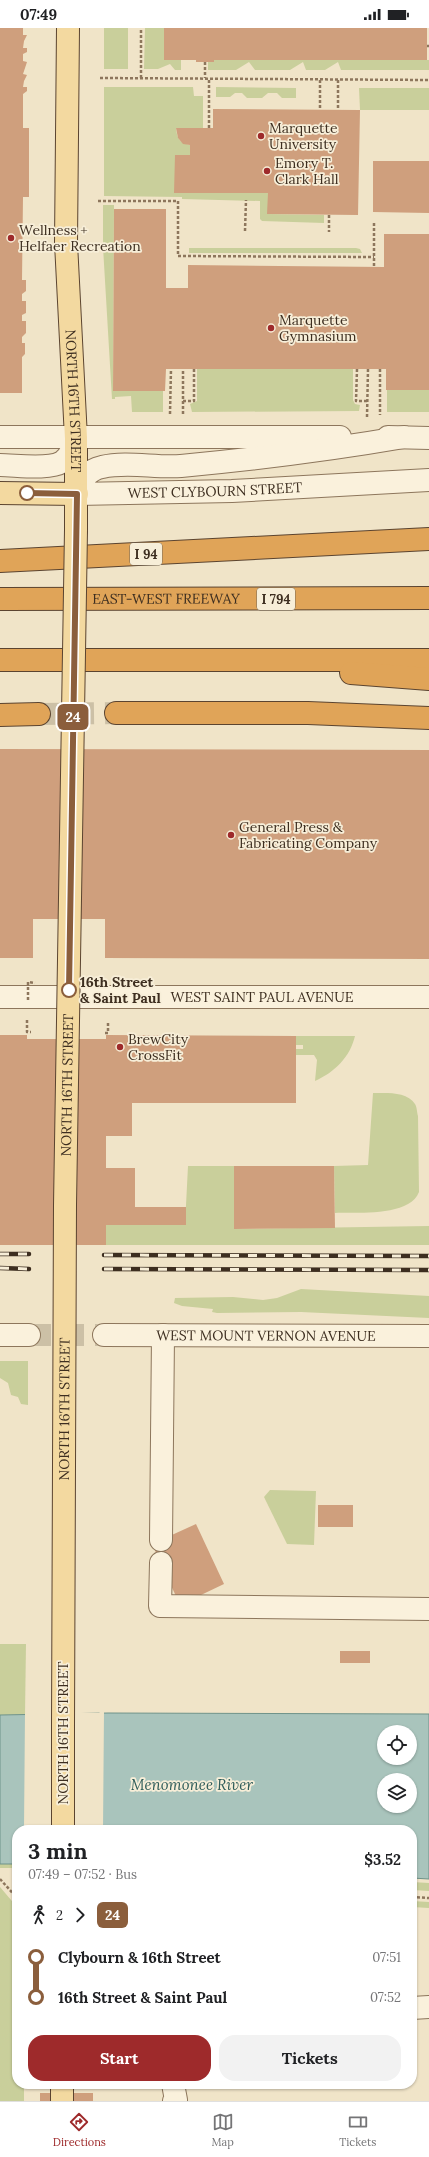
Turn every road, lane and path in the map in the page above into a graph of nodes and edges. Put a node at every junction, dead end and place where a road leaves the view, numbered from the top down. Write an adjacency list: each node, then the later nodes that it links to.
1 (68, 28): 35 (main road, NORTH 16TH STREET)
2 (141, 28): 5 (path)
3 (205, 62): 6 (path)
4 (100, 78): 5 (path)
5 (141, 78): 6 (path)
6 (205, 78): 7 (path)
7 (209, 78): 8 (path); 13 (path)
8 (320, 80): 9 (path); 11 (path)
9 (338, 80): 10 (path); 12 (path)
10 (429, 80)
11 (320, 110)
12 (338, 110)
13 (209, 128)
14 (246, 200): 18 (path)
15 (98, 202): 20 (path)
16 (329, 215): 19 (path)
17 (374, 223): 20 (path)
18 (245, 232)
19 (329, 232)
20 (374, 257): 21 (path)
21 (374, 267)
22 (171, 369): 31 (path)
23 (183, 369): 28 (path)
24 (194, 369): 28 (path)
25 (357, 370): 29 (path)
26 (368, 370): 29 (path)
27 (380, 370): 30 (path)
28 (183, 401): 32 (path)
29 (368, 401): 33 (path)
30 (380, 410)
31 (170, 412)
32 (183, 412)
33 (367, 418)
34 (0, 437): 35 (street)
35 (76, 438): 36 (street); 38 (street); 41 (main road, NORTH 16TH STREET)
36 (404, 438): 37 (street); 41 (street)
37 (429, 438)
38 (0, 465)
39 (429, 480): 41 (street, WEST CLYBOURN STREET)
40 (0, 493): 41 (main road, WEST CLYBOURN STREET)
41 (77, 494): 66 (main road, NORTH 16TH STREET, bridge)
42 (429, 539): 43 (highway, I 94)
43 (0, 561)
44 (429, 598): 45 (highway, EAST-WEST FREEWAY / I 794)
45 (0, 599)
46 (0, 660): 47 (highway)
47 (192, 660): 48 (highway); 49 (highway)
48 (429, 660)
49 (429, 679)
50 (116, 713): 53 (highway)
51 (39, 714): 52 (highway)
52 (0, 715)
53 (429, 718)
54 (35, 983): 57 (path, bridge)
55 (0, 997): 56 (street, WEST SAINT PAUL AVENUE)
56 (429, 997)
57 (28, 1000)
58 (0, 1335): 59 (street)
59 (29, 1335)
60 (104, 1335): 61 (street, WEST MOUNT VERNON AVENUE)
61 (163, 1335): 62 (street, WEST MOUNT VERNON AVENUE); 63 (street)
62 (429, 1336)
63 (161, 1540)
64 (161, 1563): 65 (street)
65 (429, 1609)
66 (63, 1825)
67 (0, 1879): 68 (path)
68 (12, 1891)
69 (417, 1897): 70 (path)
70 (429, 1898)
71 (429, 2007): 72 (street)
72 (417, 2008)
73 (62, 2089): 75 (main road)
74 (175, 2089): 76 (street)
75 (62, 2101)
76 (174, 2101)

